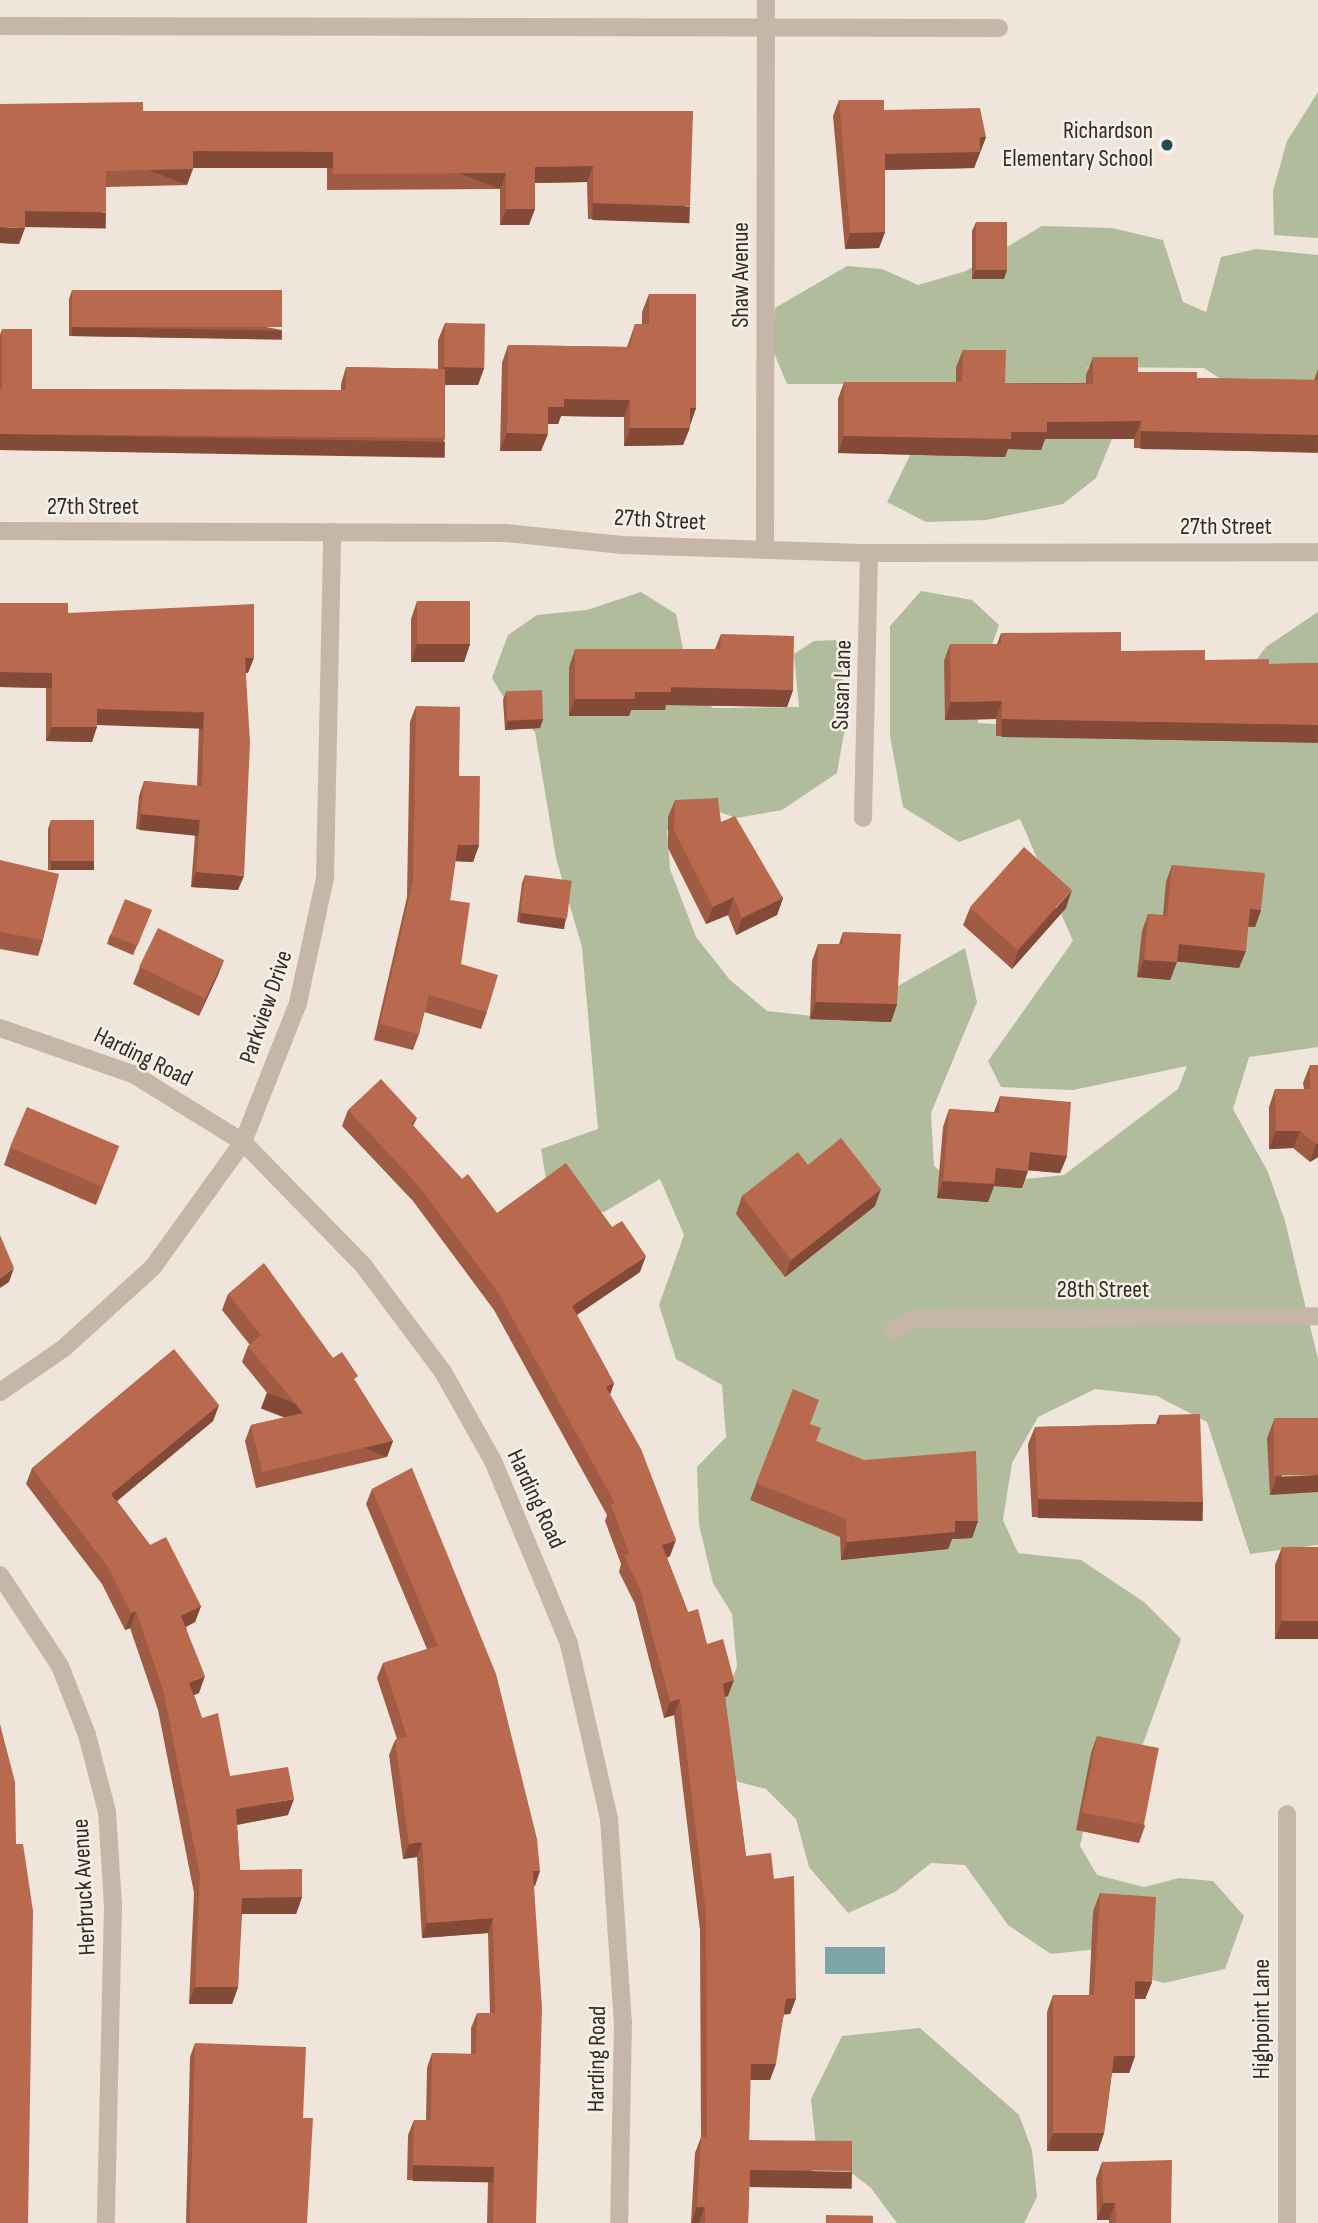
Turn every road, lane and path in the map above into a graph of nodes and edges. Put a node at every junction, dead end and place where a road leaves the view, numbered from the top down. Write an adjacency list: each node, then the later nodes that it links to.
1 (766, 0): 4 (street, Shaw Avenue)
2 (0, 26): 4 (street)
3 (999, 28): 4 (street)
4 (766, 32): 7 (street, Shaw Avenue)
5 (0, 531): 6 (street, 27th Street)
6 (332, 532): 7 (street, 27th Street); 12 (street, Parkview Drive)
7 (765, 550): 9 (street, 27th Street)
8 (1318, 552): 9 (street, 27th Street)
9 (869, 553): 10 (street, Susan Lane)
10 (863, 818)
11 (0, 1028): 12 (street, Harding Road)
12 (243, 1143): 15 (street, Parkview Drive); 19 (street, Harding Road)
13 (1318, 1316): 14 (street, 28th Street)
14 (892, 1331)
15 (0, 1392)
16 (0, 1575): 18 (street, Herbruck Avenue)
17 (1287, 1814): 20 (street, Highpoint Lane)
18 (106, 2223)
19 (619, 2223)
20 (1287, 2223)

